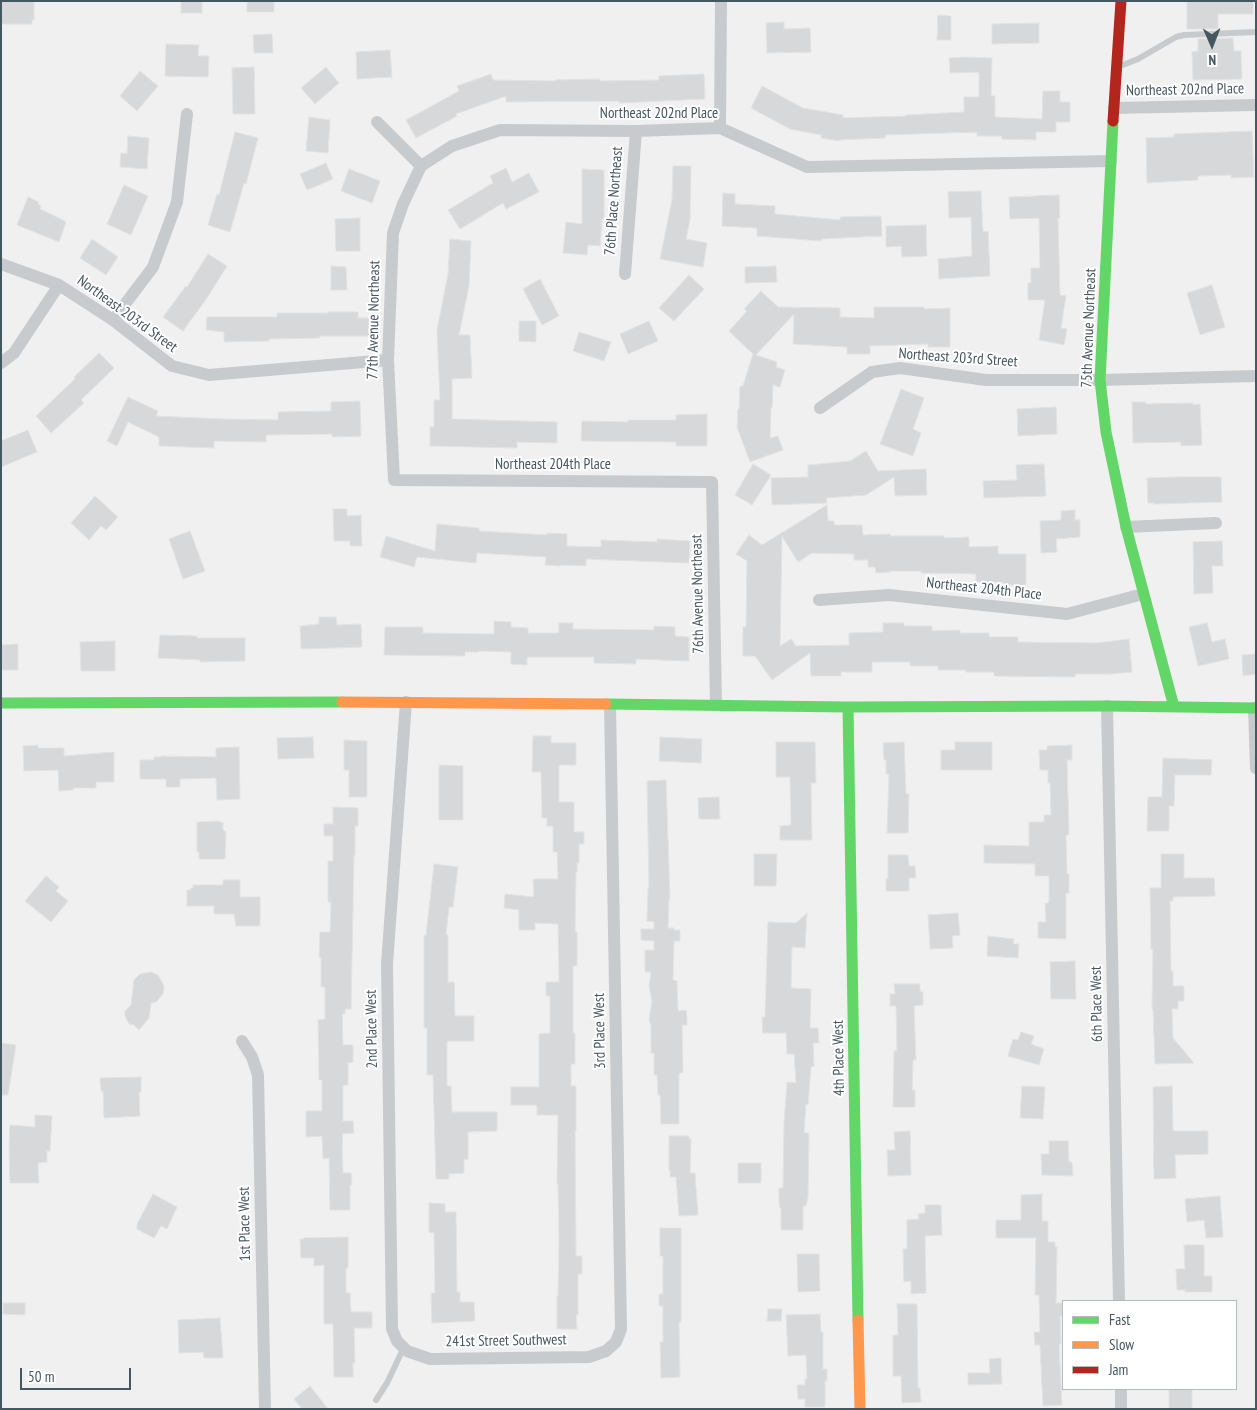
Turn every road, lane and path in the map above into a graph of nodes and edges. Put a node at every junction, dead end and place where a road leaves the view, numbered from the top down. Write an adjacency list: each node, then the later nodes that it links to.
1 (721, 1): 9 (street)
2 (1121, 1): 4 (street, 75th Avenue Northeast)
3 (1256, 32): 4 (lane)
4 (1117, 67): 6 (street, 75th Avenue Northeast)
5 (1256, 105): 6 (street, Northeast 202nd Place)
6 (1114, 108): 11 (street, 75th Avenue Northeast)
7 (187, 114): 16 (street)
8 (377, 122): 12 (street)
9 (720, 128): 10 (street, Northeast 202nd Place); 11 (street, Northeast 202nd Place)
10 (636, 131): 12 (street, Northeast 202nd Place); 14 (street, 76th Place Northeast)
11 (1111, 161): 20 (street, 75th Avenue Northeast)
12 (422, 166): 17 (street, 77th Avenue Northeast)
13 (1, 264): 15 (street, Northeast 203rd Street)
14 (625, 274)
15 (59, 285): 16 (street, Northeast 203rd Street); 18 (street)
16 (113, 320): 17 (street, Northeast 203rd Street)
17 (388, 360): 22 (street, 77th Avenue Northeast)
18 (1, 363)
19 (1256, 376): 20 (street, Northeast 203rd Street)
20 (1100, 380): 21 (street, Northeast 203rd Street); 25 (street, 75th Avenue Northeast)
21 (820, 408)
22 (394, 480): 23 (street, Northeast 204th Place)
23 (712, 482): 31 (street, 76th Avenue Northeast)
24 (1216, 523): 25 (street)
25 (1126, 527): 26 (street, 75th Avenue Northeast)
26 (1143, 594): 27 (street, Northeast 204th Place); 34 (street, 75th Avenue Northeast)
27 (819, 600)
28 (406, 702): 29 (street); 30 (street); 39 (street, 2nd Place West)
29 (1, 703)
30 (610, 705): 31 (street); 40 (street, 3rd Place West)
31 (716, 705): 33 (street)
32 (1107, 706): 33 (street); 34 (street); 38 (street, 6th Place West)
33 (848, 707): 44 (street, 4th Place West)
34 (1174, 707): 35 (street)
35 (1255, 708): 36 (street)
36 (1256, 768)
37 (242, 1041): 43 (street, 1st Place West)
38 (1119, 1300)
39 (405, 1349): 40 (street, 241st Street Southwest); 42 (lane)
40 (606, 1351)
41 (1120, 1390): 45 (street)
42 (376, 1400)
43 (265, 1409)
44 (860, 1409)
45 (1121, 1409)

